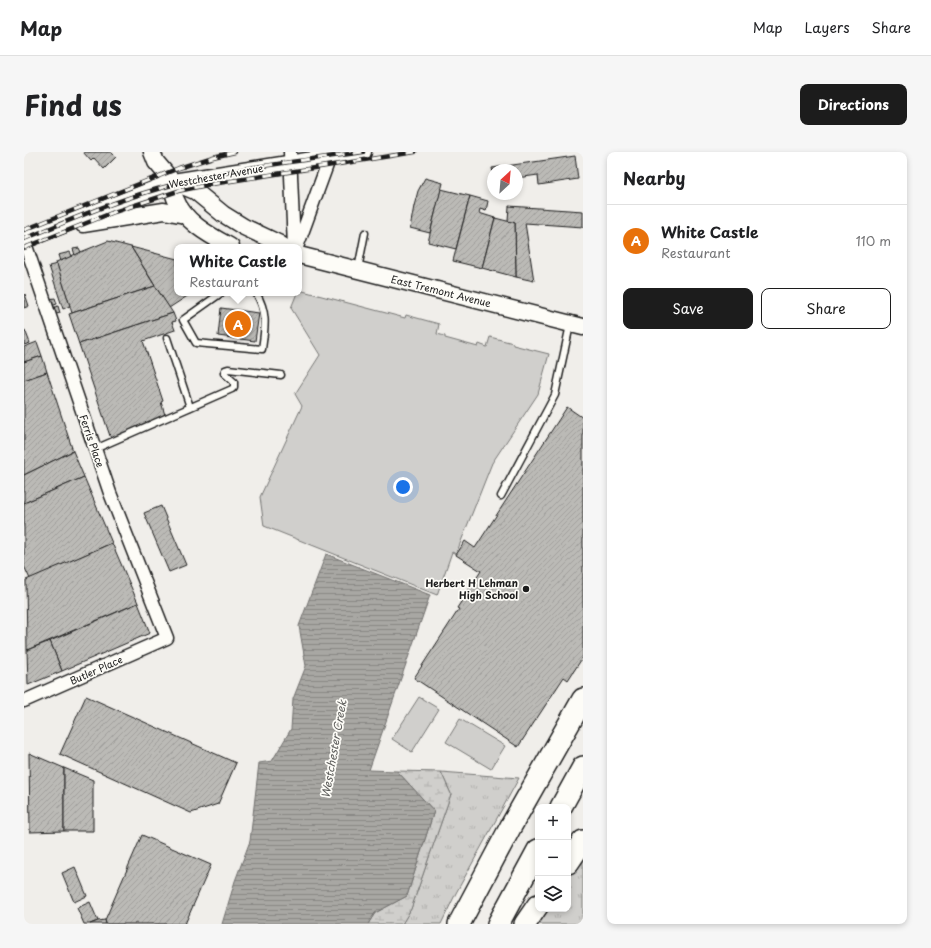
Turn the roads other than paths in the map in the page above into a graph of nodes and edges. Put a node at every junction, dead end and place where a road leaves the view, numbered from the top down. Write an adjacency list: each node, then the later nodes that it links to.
1 (152, 152): 5 (main road)
2 (363, 152): 3 (main road, Westchester Avenue)
3 (330, 157): 4 (main road, Westchester Avenue); 13 (street)
4 (291, 158): 5 (main road, Westchester Avenue); 12 (street)
5 (173, 182): 6 (main road); 7 (main road, Westchester Avenue); 11 (main road)
6 (185, 215): 7 (main road, Westchester Avenue); 10 (main road)
7 (52, 230): 9 (main road, Westchester Avenue)
8 (365, 233): 15 (lane)
9 (24, 240): 22 (street, Ferris Place)
10 (226, 244)
11 (280, 244)
12 (295, 244)
13 (296, 244)
14 (302, 256): 15 (main road, East Tremont Avenue)
15 (358, 270): 18 (main road, East Tremont Avenue)
16 (217, 296): 17 (lane)
17 (258, 296)
18 (577, 325): 23 (lane)
19 (167, 338): 21 (lane)
20 (281, 375): 21 (lane)
21 (190, 407): 22 (lane)
22 (95, 448): 24 (street, Ferris Place)
23 (501, 496)
24 (167, 638): 26 (street, Butler Place)
25 (583, 699): 33 (highway)
26 (24, 701)
27 (583, 768): 28 (highway)
28 (564, 804)
29 (583, 841): 31 (highway)
30 (535, 856): 34 (highway)
31 (571, 858)
32 (535, 909): 35 (highway)
33 (459, 924)
34 (498, 924)
35 (525, 924)

